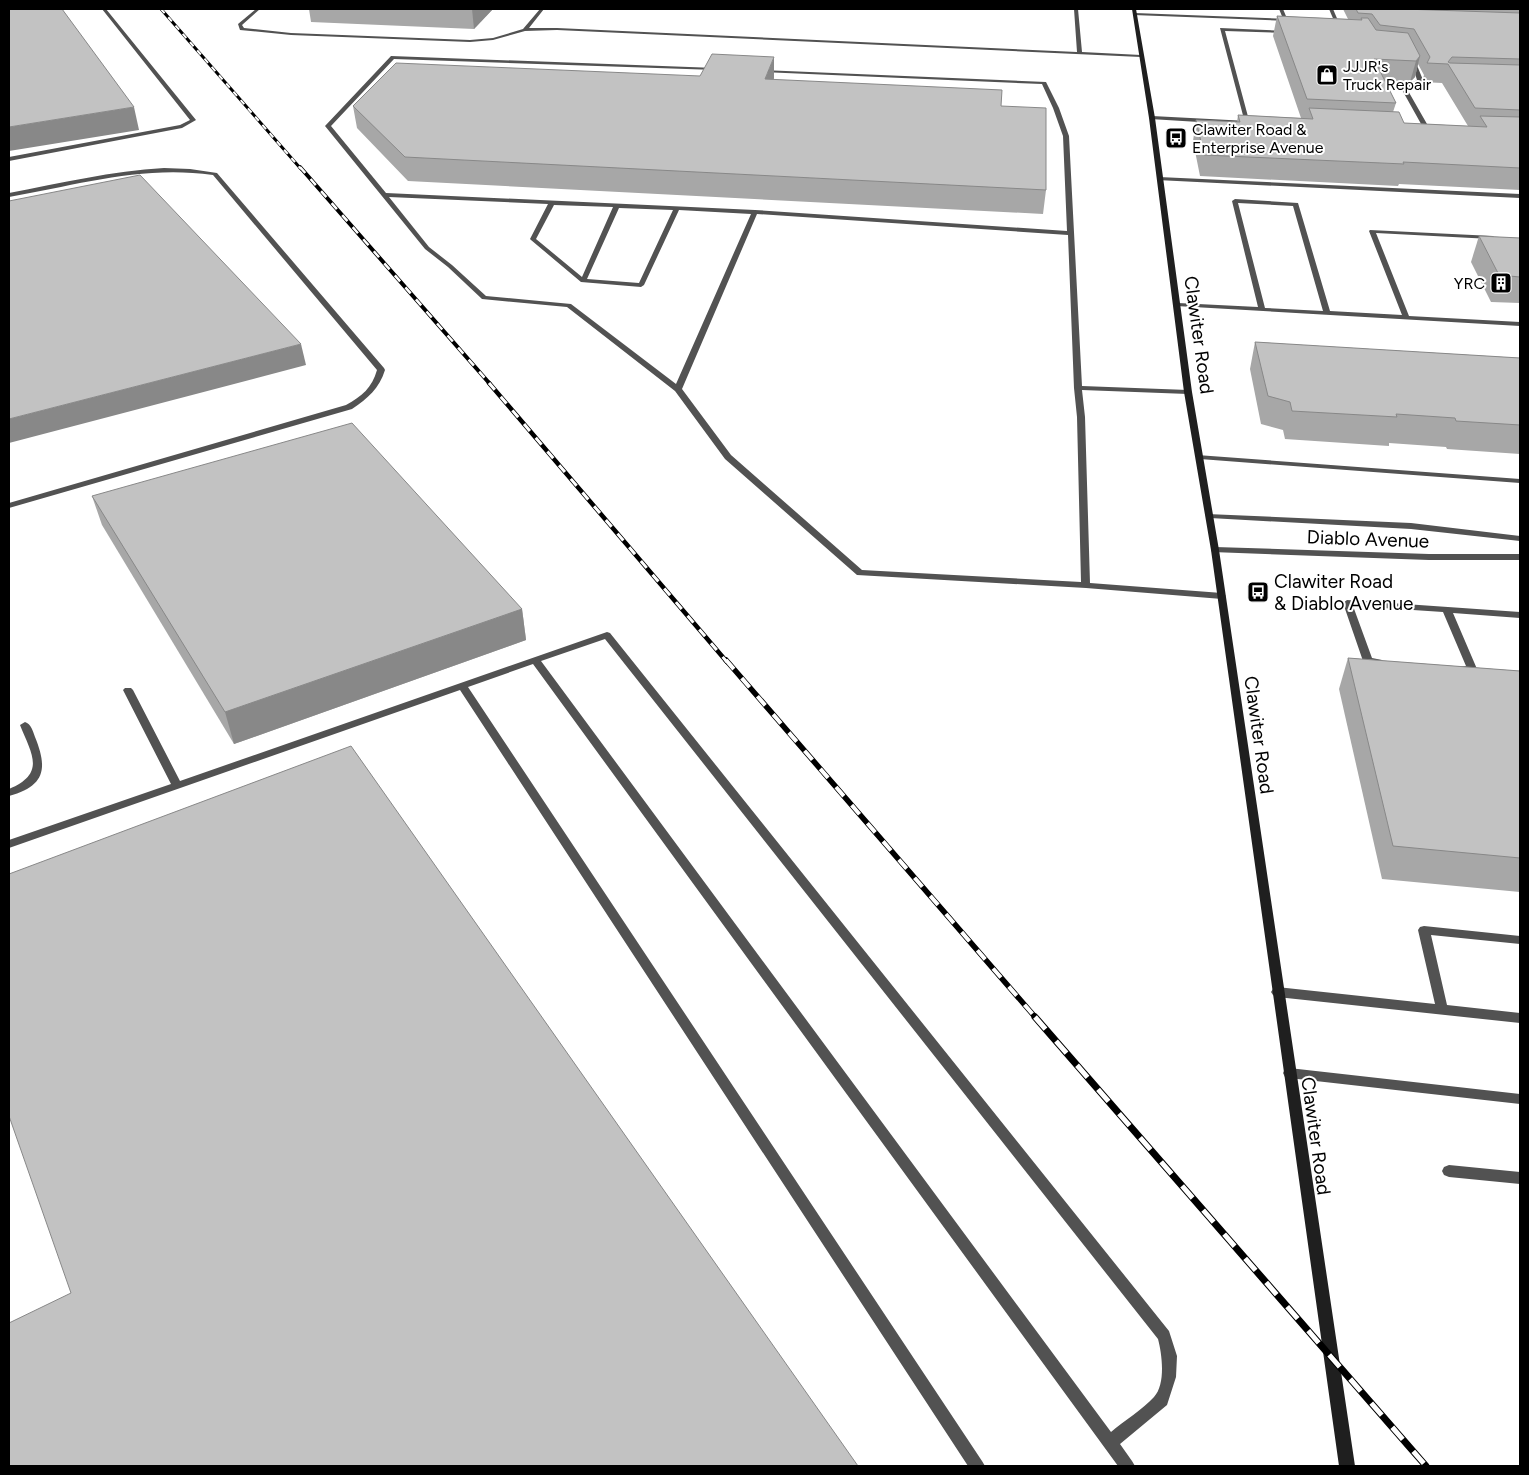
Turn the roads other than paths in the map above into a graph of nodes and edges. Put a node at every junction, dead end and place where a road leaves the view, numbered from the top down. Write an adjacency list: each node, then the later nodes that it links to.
1 (104, 9): 26 (street)
2 (258, 9): 13 (street)
3 (542, 9): 13 (street)
4 (1076, 9): 16 (street)
5 (1281, 9): 8 (street)
6 (1331, 9): 11 (street)
7 (1135, 11): 8 (street); 17 (street, Clawiter Road)
8 (1286, 20): 9 (street)
9 (1295, 20)
10 (1328, 21): 11 (street)
11 (1337, 22): 12 (street)
12 (1346, 22)
13 (525, 30): 16 (street)
14 (1289, 32): 21 (street)
15 (1408, 51): 24 (street)
16 (1080, 53): 17 (street)
17 (1141, 56): 20 (street, Clawiter Road)
18 (721, 69): 29 (street)
19 (758, 71): 35 (street)
20 (1152, 118): 21 (street); 27 (street, Clawiter Road)
21 (1248, 123): 22 (street)
22 (1257, 123)
23 (1418, 131): 24 (street)
24 (1428, 131): 25 (street)
25 (1437, 132)
26 (9, 159)
27 (1159, 179): 30 (street); 38 (street, Clawiter Road)
28 (9, 195): 48 (street)
29 (383, 195): 31 (street); 44 (street)
30 (1520, 196)
31 (552, 203): 32 (street); 37 (street)
32 (618, 206): 33 (street); 37 (street)
33 (677, 209): 34 (street); 37 (street)
34 (755, 212): 35 (street); 44 (street)
35 (1070, 233): 43 (street)
36 (1500, 238): 41 (street)
37 (583, 281)
38 (1178, 305): 39 (street); 45 (street, Clawiter Road)
39 (1262, 310): 40 (street); 40 (street)
40 (1328, 313): 41 (street)
41 (1406, 318): 42 (street)
42 (1520, 324)
43 (1078, 388): 45 (street); 53 (street)
44 (678, 389): 53 (street)
45 (1188, 392): 46 (street, Clawiter Road)
46 (1200, 457): 47 (street); 49 (street, Clawiter Road)
47 (1520, 481)
48 (9, 506)
49 (1210, 516): 50 (street); 51 (street, Clawiter Road)
50 (1520, 539)
51 (1215, 550): 52 (street, Diablo Avenue); 54 (street, Clawiter Road)
52 (1520, 557)
53 (1086, 585): 54 (street)
54 (1222, 596): 67 (street, Clawiter Road)
55 (1447, 610): 56 (street); 58 (street); 59 (street)
56 (1520, 615)
57 (535, 660): 60 (street); 74 (street); 74 (street)
58 (1387, 662)
59 (1453, 668)
60 (462, 686): 63 (street); 75 (street)
61 (128, 690): 63 (street)
62 (25, 725): 64 (street)
63 (177, 785): 65 (street)
64 (9, 793)
65 (9, 844)
66 (1520, 940): 68 (street)
67 (1277, 992): 68 (street); 70 (street, Clawiter Road)
68 (1442, 1009): 69 (street)
69 (1520, 1018)
70 (1289, 1073): 71 (street); 77 (street, Clawiter Road)
71 (1520, 1099)
72 (1450, 1171): 73 (street)
73 (1520, 1178)
74 (1110, 1442): 76 (street)
75 (977, 1466)
76 (1127, 1466)
77 (1346, 1466)

